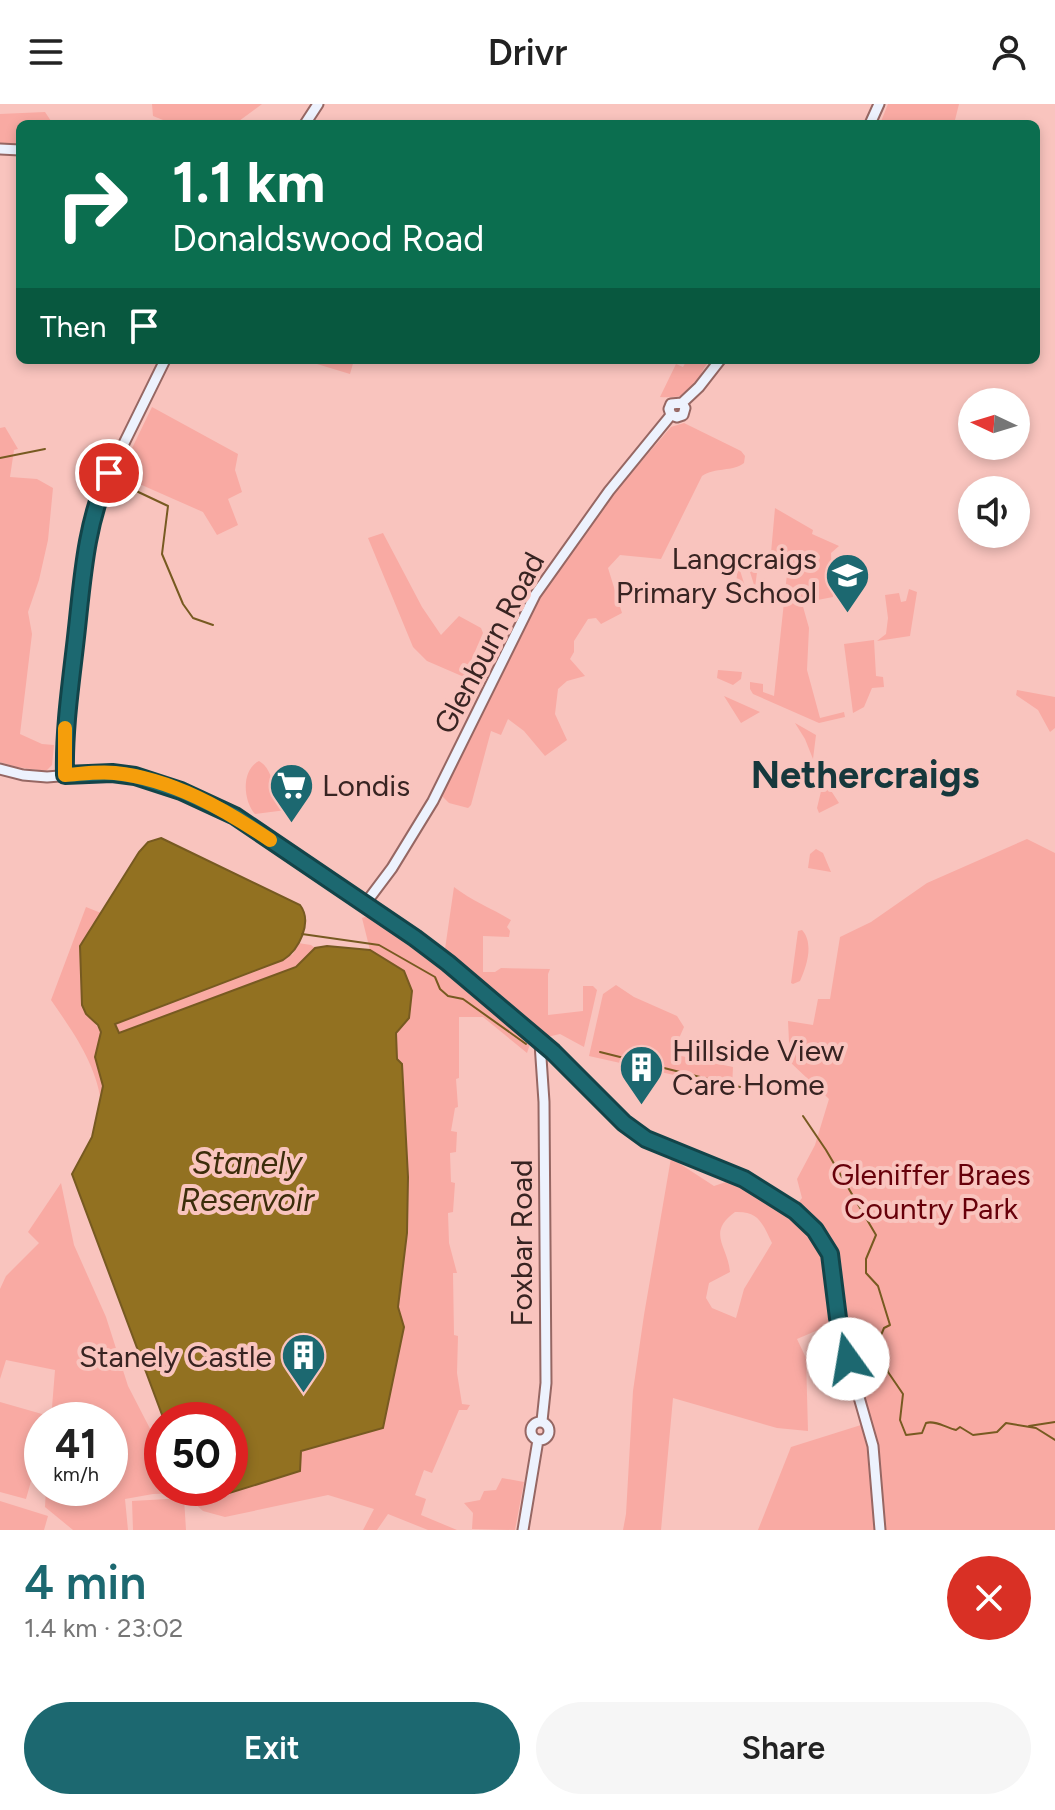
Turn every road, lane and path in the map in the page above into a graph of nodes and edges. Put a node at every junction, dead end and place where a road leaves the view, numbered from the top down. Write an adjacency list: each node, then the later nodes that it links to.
1 (163, 364): 4 (street)
2 (717, 364): 5 (street, Glenburn Road)
3 (0, 769): 4 (street)
4 (65, 775): 5 (street)
5 (365, 904): 6 (street)
6 (540, 1043): 7 (street); 8 (street, Foxbar Road)
7 (563, 1062): 8 (street); 10 (street)
8 (542, 1065): 9 (street, Foxbar Road)
9 (523, 1530)
10 (880, 1530)

